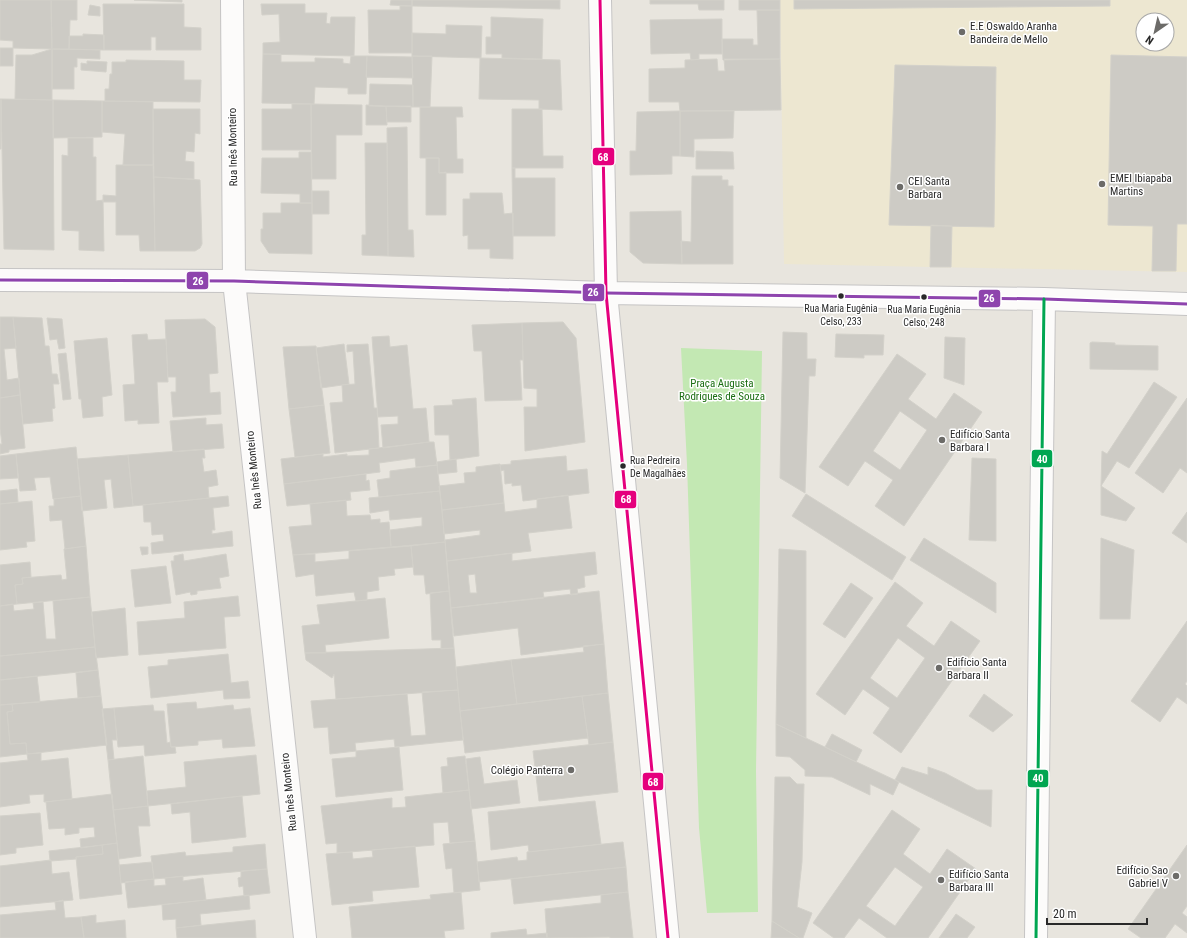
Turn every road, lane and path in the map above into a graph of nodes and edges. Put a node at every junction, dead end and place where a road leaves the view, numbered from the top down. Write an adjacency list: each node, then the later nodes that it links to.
1 (232, 0): 4 (street, Rua Inês Monteiro)
2 (600, 0): 5 (street)
3 (0, 280): 4 (street)
4 (234, 281): 5 (street); 8 (street, Rua Inês Monteiro)
5 (606, 293): 6 (street); 9 (street)
6 (1044, 299): 7 (street); 10 (street)
7 (1187, 304)
8 (305, 938)
9 (668, 938)
10 (1036, 938)

